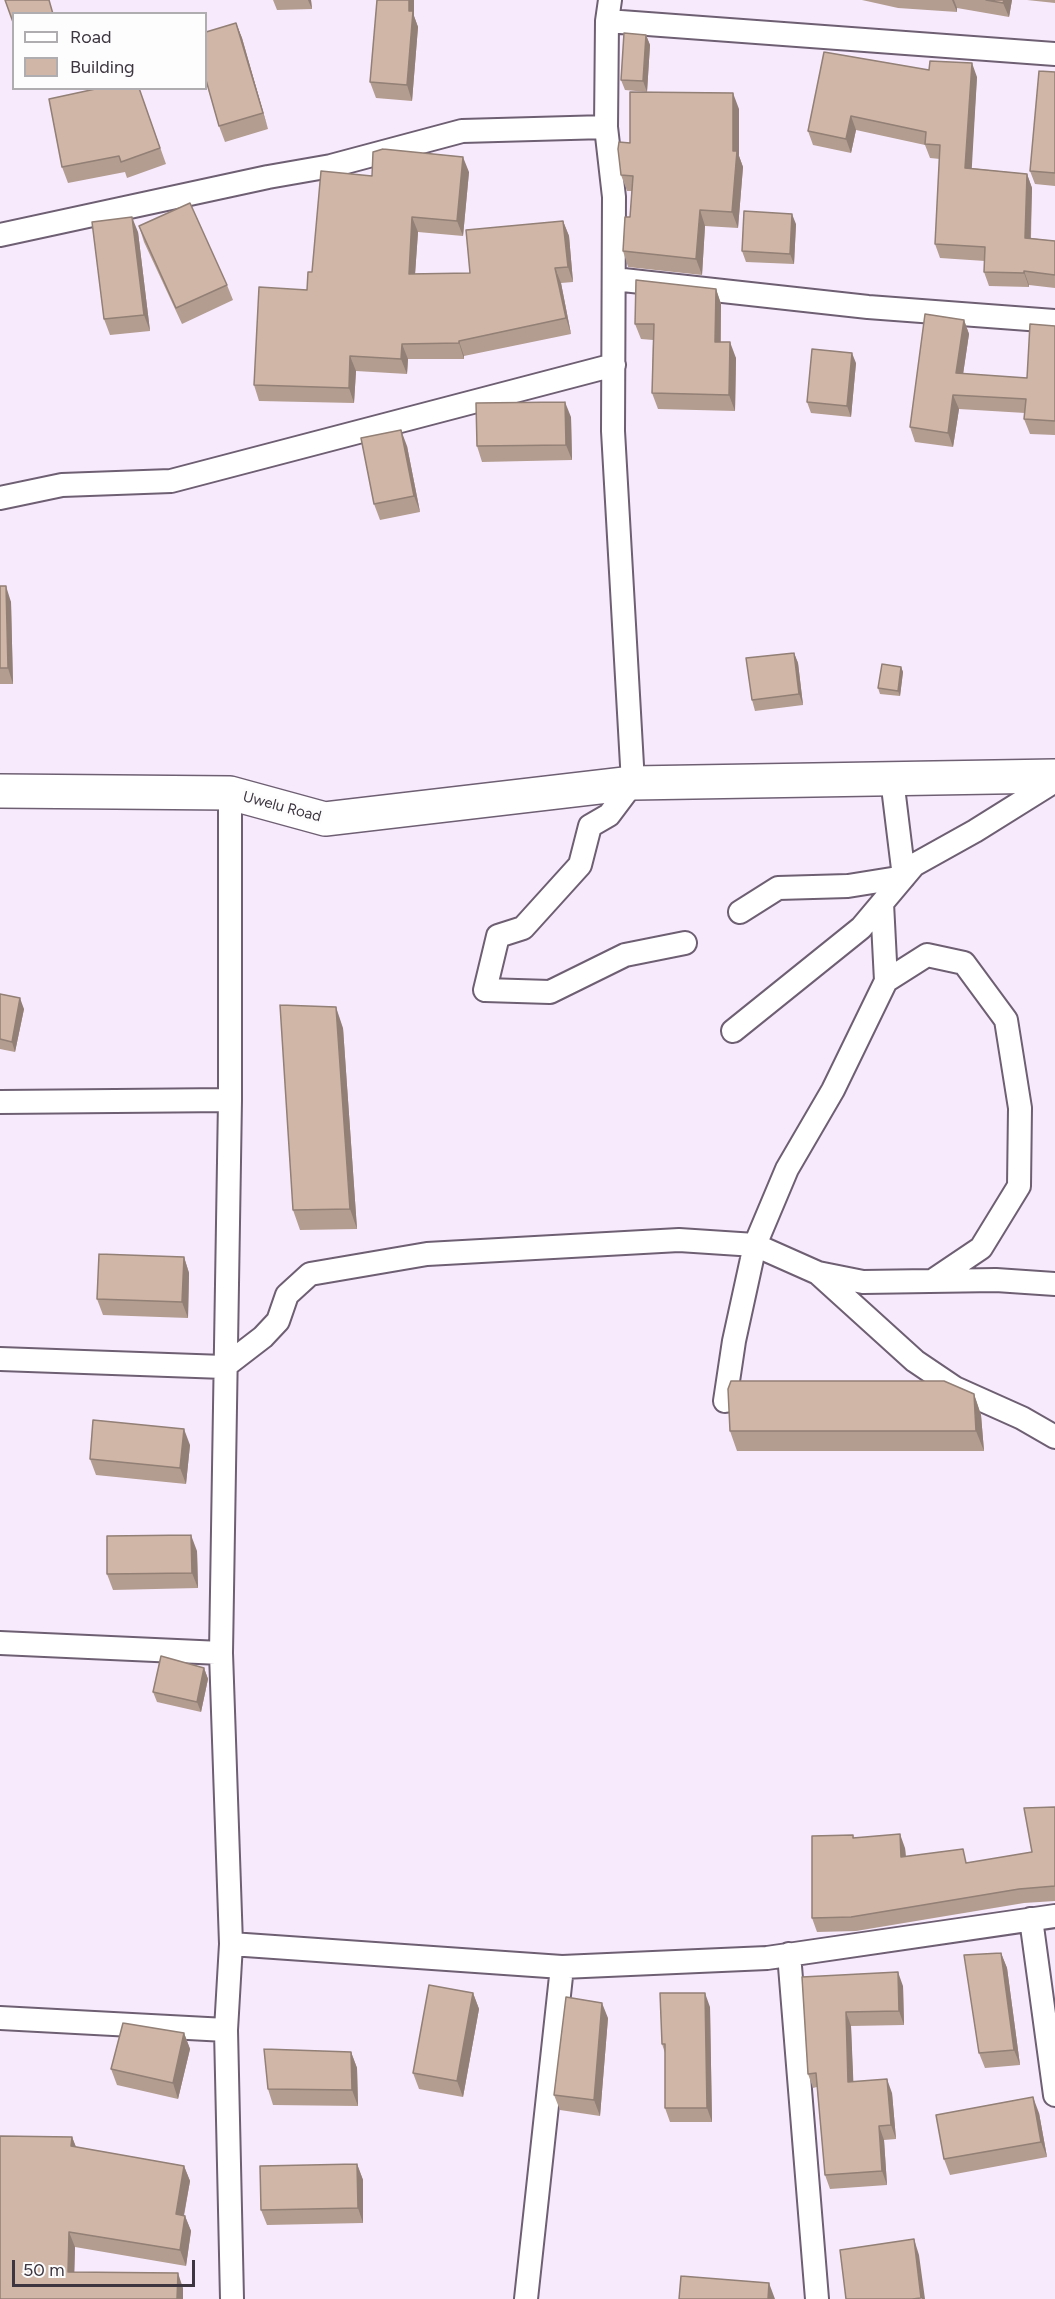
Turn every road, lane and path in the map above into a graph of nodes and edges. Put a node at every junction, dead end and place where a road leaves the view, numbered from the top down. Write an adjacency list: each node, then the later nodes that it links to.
1 (608, 10): 2 (street); 3 (street)
2 (1055, 54)
3 (606, 128): 4 (street); 5 (street)
4 (0, 235)
5 (614, 279): 6 (street); 7 (street)
6 (1055, 321)
7 (614, 365): 8 (street); 12 (street)
8 (0, 498)
9 (1055, 776): 10 (street, Uwelu Road)
10 (892, 778): 12 (street, Uwelu Road); 15 (street)
11 (1055, 781): 15 (street)
12 (633, 783): 14 (street, Uwelu Road); 18 (street)
13 (0, 791): 14 (street, Uwelu Road)
14 (230, 793): 21 (street)
15 (904, 877): 16 (street); 17 (street)
16 (882, 903): 19 (street); 20 (street)
17 (740, 912)
18 (685, 942)
19 (886, 981): 23 (street); 25 (street)
20 (733, 1031)
21 (230, 1100): 22 (street); 28 (street)
22 (0, 1102)
23 (755, 1245): 24 (street); 28 (street); 29 (street)
24 (818, 1272): 25 (street); 30 (street)
25 (932, 1281): 26 (street)
26 (1055, 1284)
27 (0, 1359): 28 (street)
28 (224, 1367): 32 (street)
29 (724, 1401)
30 (1055, 1437)
31 (0, 1643): 32 (street)
32 (222, 1653): 35 (street)
33 (1055, 1916): 34 (street)
34 (1031, 1919): 36 (street); 40 (street)
35 (231, 1944): 37 (street); 39 (street)
36 (789, 1954): 37 (street); 43 (street)
37 (562, 1967): 42 (street)
38 (0, 2018): 39 (street)
39 (226, 2030): 41 (street)
40 (1055, 2095)
41 (232, 2299)
42 (526, 2299)
43 (817, 2299)

